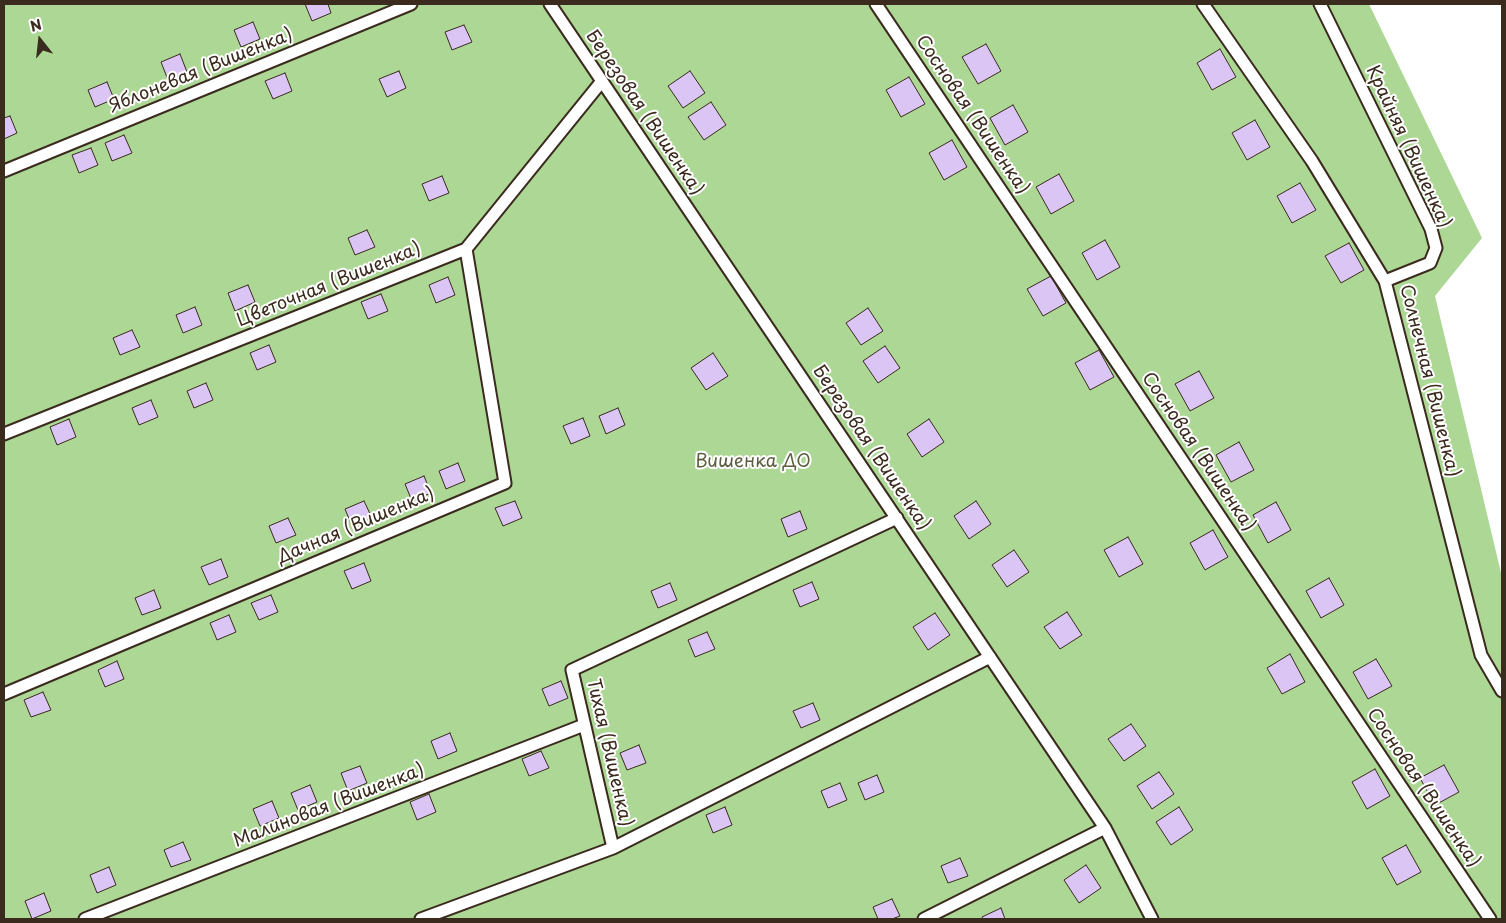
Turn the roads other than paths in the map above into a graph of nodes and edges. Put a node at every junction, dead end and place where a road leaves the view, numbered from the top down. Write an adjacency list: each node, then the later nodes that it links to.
1 (411, 4): 7 (lane, Яблоневая (Вишенка))
2 (550, 4): 6 (lane, Березовая (Вишенка))
3 (876, 4): 22 (lane, Сосновая (Вишенка))
4 (1203, 4): 9 (lane, Солнечная (Вишенка))
5 (1320, 4): 9 (lane, Крайняя (Вишенка))
6 (602, 81): 8 (lane, Цветочная (Вишенка)); 11 (lane, Березовая (Вишенка))
7 (4, 171)
8 (466, 249): 10 (lane, Цветочная (Вишенка)); 14 (lane, Дачная (Вишенка))
9 (1385, 281): 13 (lane, Солнечная (Вишенка))
10 (4, 434)
11 (897, 518): 12 (lane, Березовая (Вишенка)); 15 (lane, Тихая (Вишенка))
12 (990, 657): 16 (lane, Березовая (Вишенка)); 17 (lane)
13 (1502, 691)
14 (4, 694)
15 (584, 725): 17 (lane, Тихая (Вишенка)); 18 (lane, Малиновая (Вишенка))
16 (1105, 828): 20 (lane); 21 (lane, Березовая (Вишенка))
17 (613, 848): 19 (lane, Тихая (Вишенка))
18 (85, 919)
19 (421, 919)
20 (924, 919)
21 (1152, 919)
22 (1490, 919)

